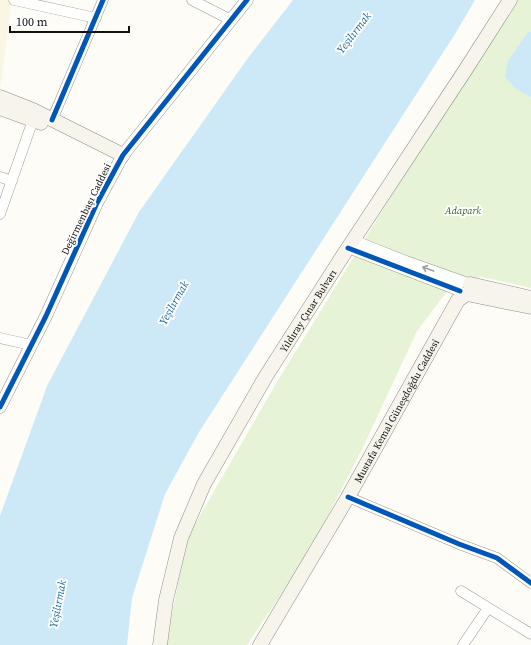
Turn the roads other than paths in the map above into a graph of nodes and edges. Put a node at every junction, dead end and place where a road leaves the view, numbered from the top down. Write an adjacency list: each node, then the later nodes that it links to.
1 (14, 0): 6 (street)
2 (103, 0): 6 (street)
3 (192, 0): 7 (street)
4 (247, 0): 7 (street, Değirmenbaşı Caddesi)
5 (510, 0): 16 (main road, Yıldıray Çınar Bulvarı)
6 (96, 18): 11 (street)
7 (231, 20): 12 (street, Değirmenbaşı Caddesi)
8 (0, 97): 11 (main road)
9 (0, 108): 10 (main road)
10 (33, 120): 12 (main road); 14 (street)
11 (52, 120): 12 (main road)
12 (121, 159): 21 (street, Değirmenbaşı Caddesi)
13 (0, 177): 14 (street)
14 (12, 181): 15 (street)
15 (0, 214)
16 (351, 244): 17 (street); 28 (main road, Yıldıray Çınar Bulvarı)
17 (464, 290): 18 (main road); 19 (main road); 23 (main road, Mustafa Kemal Güneşdoğdu Caddesi)
18 (531, 298)
19 (531, 307)
20 (0, 338): 21 (street)
21 (31, 345): 22 (street, Değirmenbaşı Caddesi)
22 (0, 407)
23 (348, 497): 24 (street); 29 (main road, Mustafa Kemal Güneşdoğdu Caddesi)
24 (531, 583)
25 (461, 592): 26 (street)
26 (488, 608): 27 (street); 30 (street)
27 (531, 634)
28 (160, 645)
29 (260, 645)
30 (463, 645)

